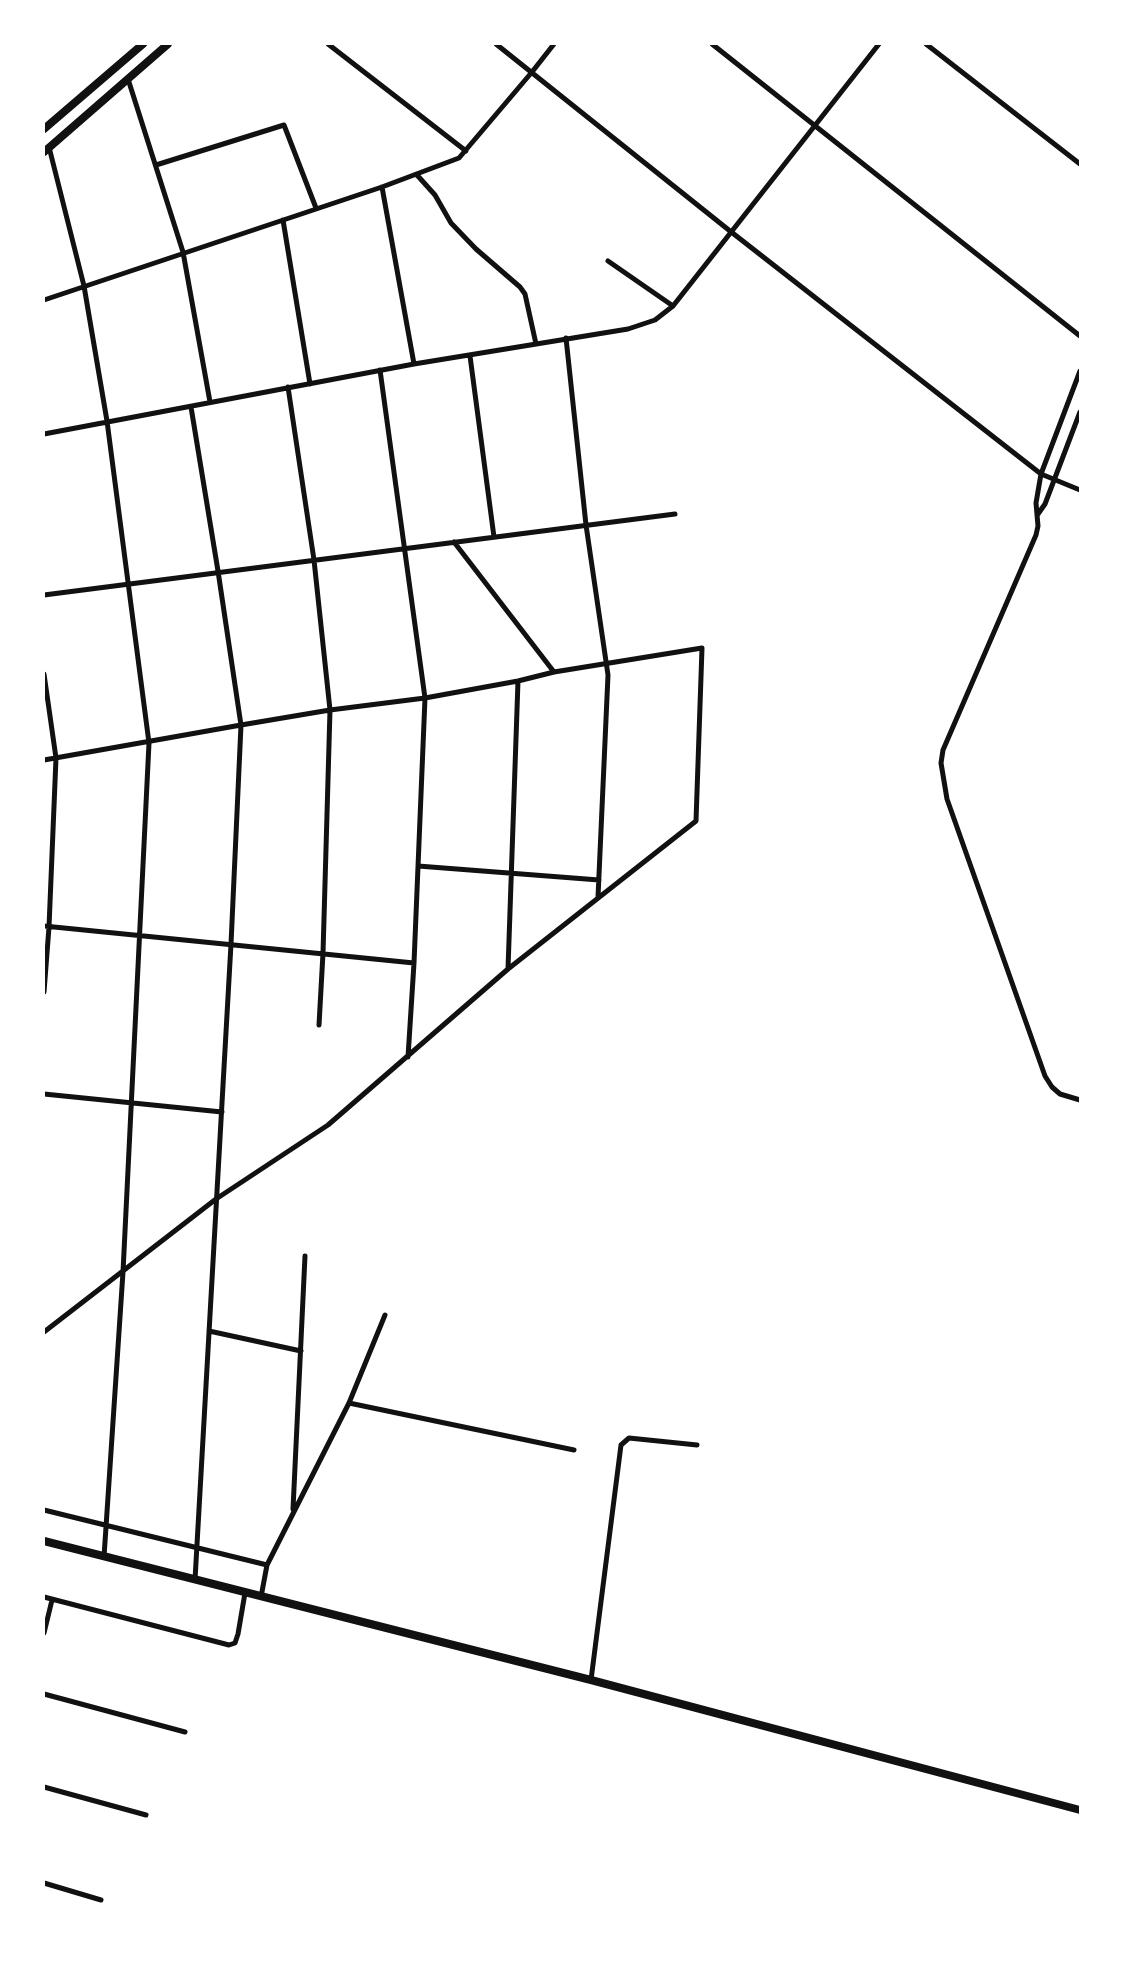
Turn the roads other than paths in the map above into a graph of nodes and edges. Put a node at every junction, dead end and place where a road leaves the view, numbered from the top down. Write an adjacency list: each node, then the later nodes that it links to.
1 (143, 44): 11 (main road)
2 (168, 44): 10 (main road)
3 (328, 44): 16 (street)
4 (496, 44): 9 (street)
5 (554, 44): 9 (street)
6 (712, 44): 13 (street)
7 (879, 44): 13 (street)
8 (926, 44): 17 (street)
9 (532, 72): 16 (street); 23 (street)
10 (128, 79): 12 (main road); 18 (street)
11 (95, 85): 12 (main road); 14 (main road)
12 (104, 99): 15 (main road)
13 (816, 126): 23 (street); 29 (street)
14 (44, 129)
15 (46, 150): 26 (street)
16 (466, 151): 19 (street)
17 (1080, 164)
18 (156, 165): 21 (street); 24 (street)
19 (417, 175): 20 (street); 31 (street)
20 (382, 187): 21 (street); 33 (street)
21 (316, 208): 22 (street)
22 (283, 219): 24 (street); 36 (street)
23 (730, 231): 28 (street); 45 (street)
24 (183, 252): 26 (street); 40 (street)
25 (608, 261): 28 (street)
26 (84, 286): 27 (street); 43 (street)
27 (44, 300)
28 (672, 306): 30 (street)
29 (1080, 336)
30 (566, 338): 31 (street); 50 (street)
31 (536, 344): 32 (street)
32 (470, 356): 33 (street); 51 (street)
33 (414, 363): 34 (street)
34 (380, 370): 36 (street); 53 (street)
35 (1080, 371): 38 (street)
36 (310, 384): 37 (street)
37 (288, 387): 40 (street); 54 (street)
38 (1074, 387): 39 (street); 45 (street)
39 (1080, 389)
40 (210, 402): 41 (street)
41 (190, 407): 43 (street); 55 (street)
42 (1080, 412): 46 (street)
43 (107, 421): 44 (street); 56 (street)
44 (44, 434)
45 (1041, 474): 46 (street); 49 (street)
46 (1054, 480): 47 (street); 49 (street)
47 (1080, 490)
48 (675, 514): 50 (street)
49 (1038, 514): 82 (street)
50 (586, 525): 51 (street); 58 (street)
51 (494, 537): 52 (street)
52 (454, 542): 53 (street); 59 (street)
53 (404, 548): 54 (street); 62 (street)
54 (314, 560): 55 (street); 63 (street)
55 (219, 571): 56 (street); 64 (street)
56 (128, 584): 57 (street); 65 (street)
57 (44, 595)
58 (605, 664): 59 (street); 70 (street); 71 (street)
59 (554, 672): 61 (street)
60 (44, 674): 66 (street)
61 (518, 681): 62 (street); 69 (street)
62 (425, 698): 63 (street); 68 (street)
63 (330, 710): 64 (street); 75 (street)
64 (241, 724): 65 (street); 74 (street)
65 (149, 743): 66 (street); 73 (street)
66 (56, 758): 67 (street); 72 (street)
67 (44, 760)
68 (418, 866): 69 (street); 76 (street)
69 (512, 873): 70 (street); 77 (street)
70 (599, 880): 71 (street)
71 (598, 897): 77 (street)
72 (46, 926): 73 (street); 78 (street)
73 (139, 934): 74 (street); 83 (street)
74 (231, 944): 75 (street); 84 (street)
75 (323, 953): 76 (street); 79 (street)
76 (414, 963): 80 (street)
77 (508, 969): 80 (street)
78 (44, 992)
79 (319, 1025)
80 (408, 1057): 85 (street)
81 (44, 1094): 83 (street)
82 (1080, 1100)
83 (130, 1101): 84 (street); 87 (street)
84 (222, 1112): 85 (street)
85 (216, 1199): 87 (street); 89 (street)
86 (305, 1256): 91 (street)
87 (123, 1272): 90 (street); 97 (street)
88 (385, 1315): 92 (street)
89 (209, 1331): 91 (street); 99 (street)
90 (44, 1332)
91 (301, 1351): 96 (street)
92 (349, 1403): 94 (street); 96 (street)
93 (697, 1445): 108 (street)
94 (574, 1450)
95 (44, 1510): 97 (street)
96 (293, 1511): 101 (street)
97 (107, 1525): 99 (street); 100 (street)
98 (44, 1541): 100 (main road)
99 (195, 1547): 101 (street); 102 (street)
100 (104, 1557): 102 (main road)
101 (267, 1565): 105 (street)
102 (195, 1580): 103 (main road)
103 (245, 1593): 105 (main road); 106 (street)
104 (44, 1597): 106 (street)
105 (261, 1597): 108 (main road)
106 (52, 1600): 107 (street)
107 (44, 1633)
108 (591, 1680): 112 (main road)
109 (44, 1694): 110 (street)
110 (185, 1732)
111 (44, 1787): 113 (street)
112 (1080, 1810)
113 (146, 1815)
114 (44, 1883): 115 (street)
115 (101, 1900)

